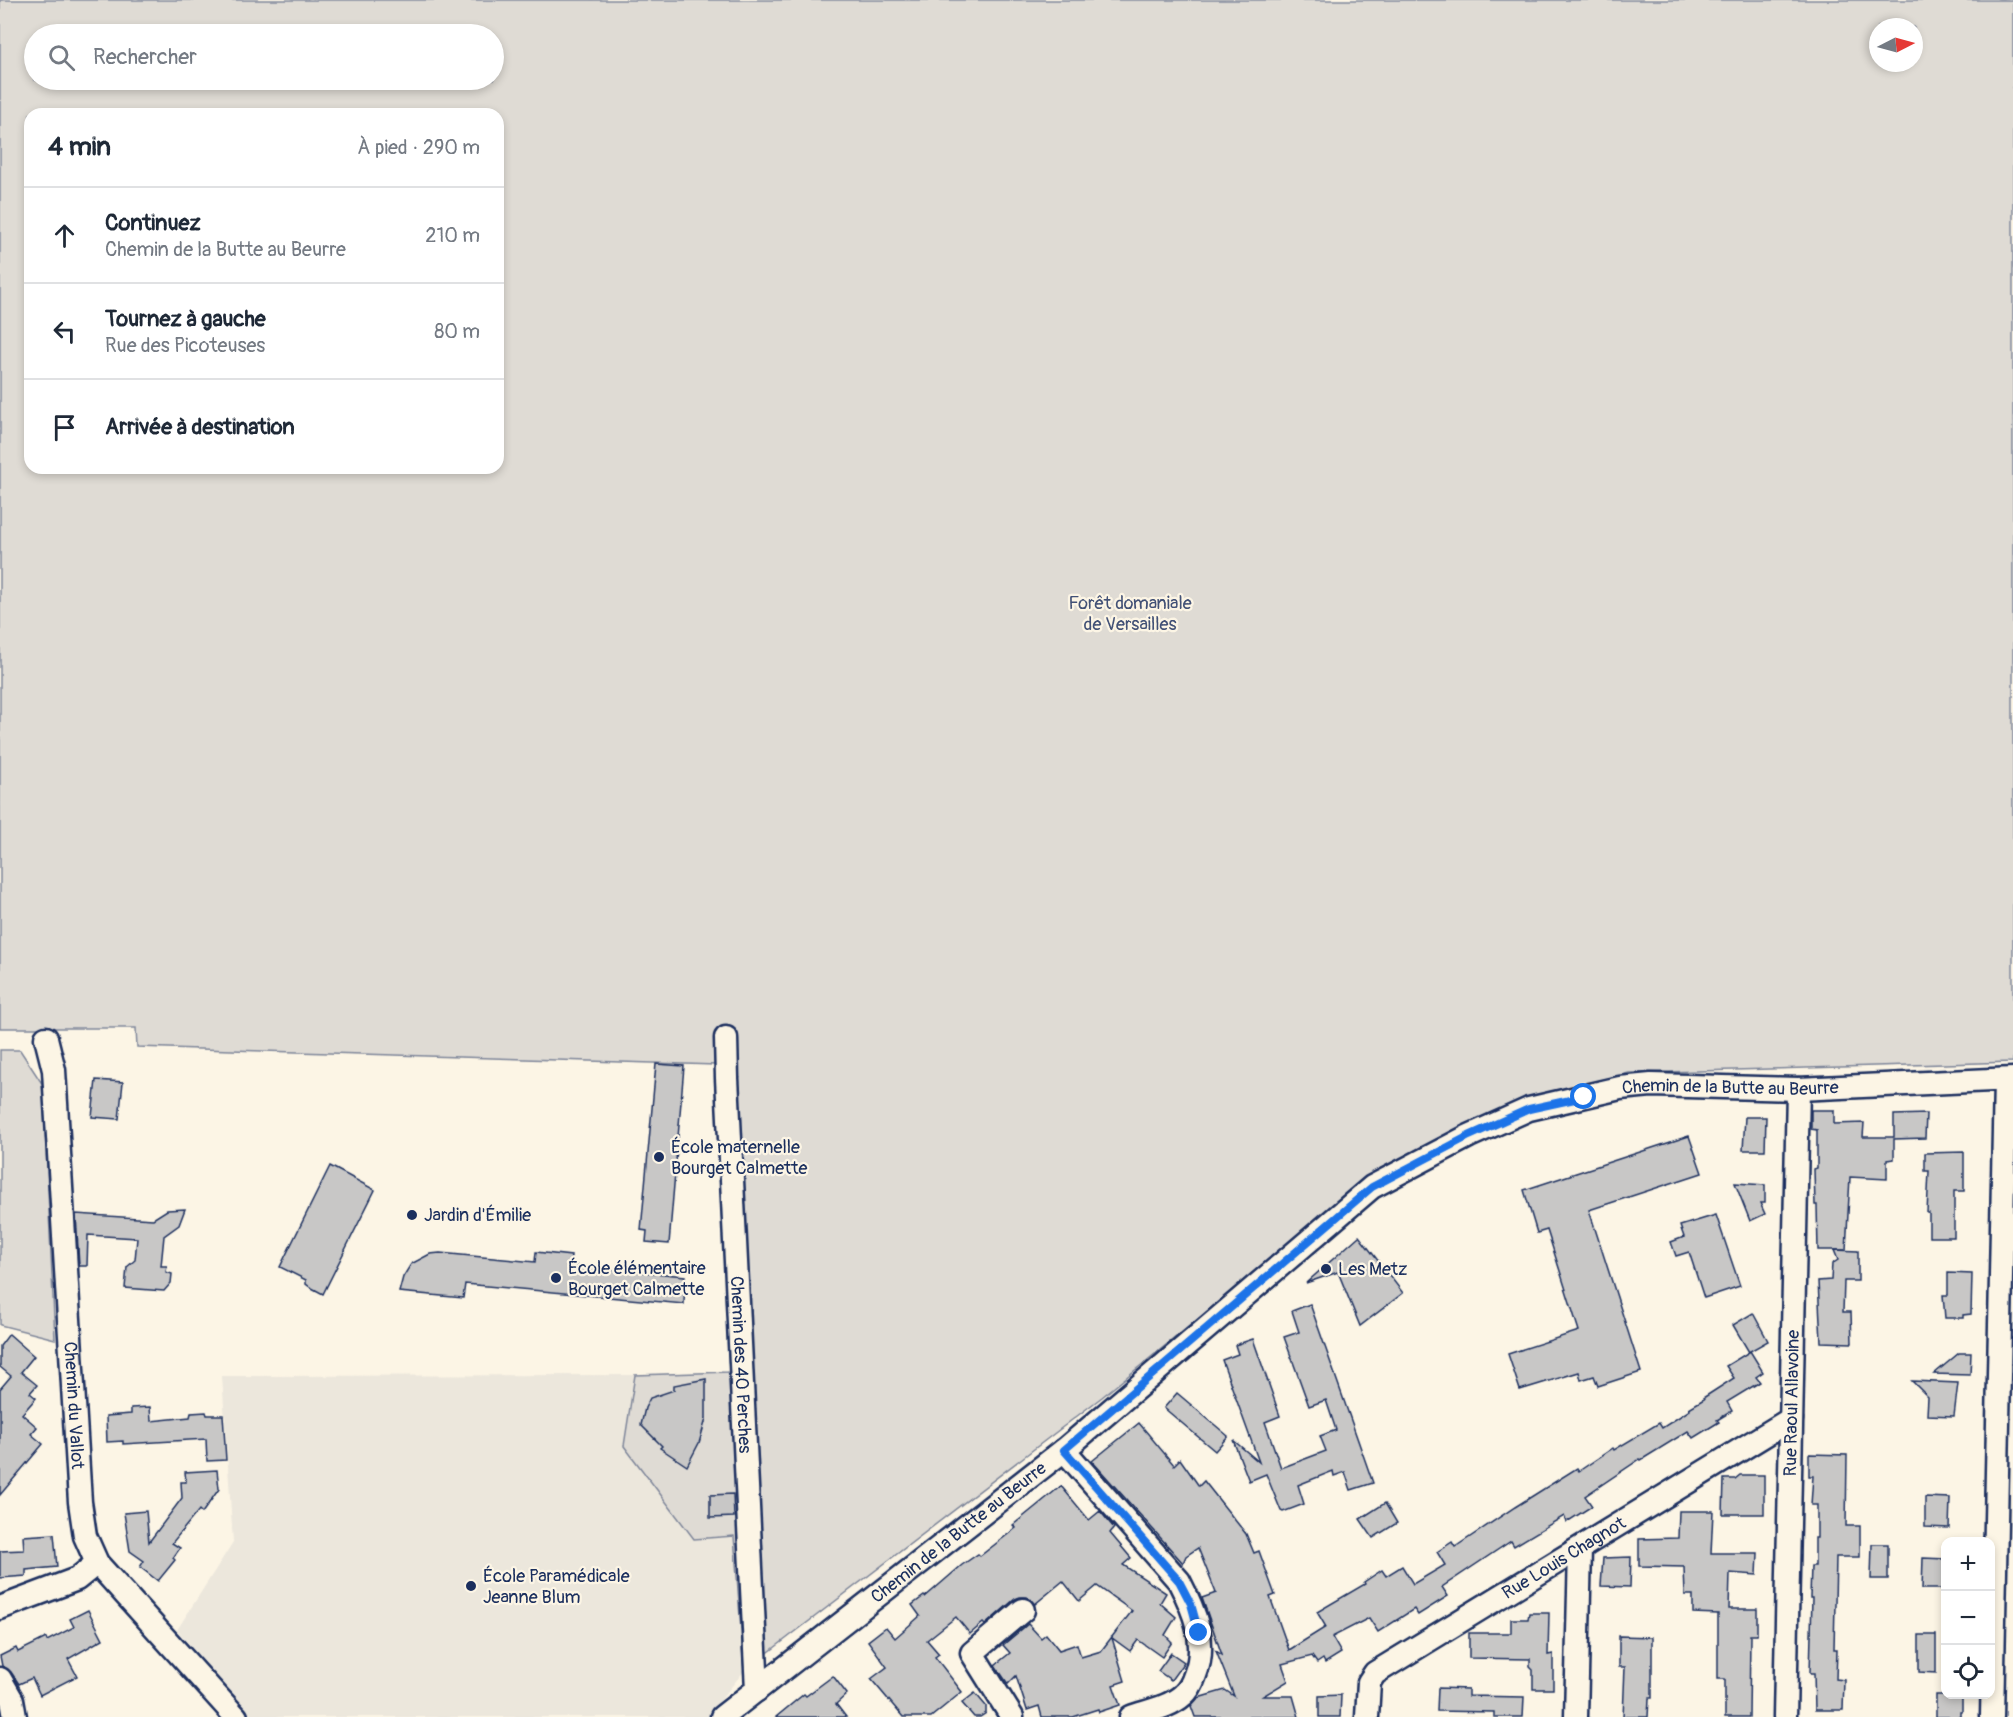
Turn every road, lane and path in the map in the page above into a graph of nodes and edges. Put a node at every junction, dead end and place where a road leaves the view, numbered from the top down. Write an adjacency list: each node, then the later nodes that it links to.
1 (46, 1038): 8 (street, Chemin du Vallot)
2 (726, 1038): 12 (street, Chemin des 40 Perches)
3 (2009, 1079): 4 (street, Chemin de la Butte au Beurre); 21 (street)
4 (1798, 1089): 5 (street, Rue Raoul Allavoine); 6 (street, Chemin de la Butte au Beurre)
5 (1791, 1419): 7 (street, Rue Louis Chagnot); 20 (street, Rue Raoul Allavoine)
6 (1064, 1450): 12 (street, Chemin de la Butte au Beurre); 17 (street)
7 (1580, 1548): 18 (street, Rue Louis Chagnot); 19 (street)
8 (97, 1563): 9 (street); 14 (street, Chemin du Vallot)
9 (0, 1608)
10 (1023, 1610): 16 (street)
11 (0, 1679): 13 (street)
12 (758, 1690): 15 (street, Chemin de la Butte au Beurre)
13 (15, 1717)
14 (236, 1717)
15 (722, 1717)
16 (1012, 1717)
17 (1131, 1717)
18 (1367, 1717)
19 (1576, 1717)
20 (1785, 1717)
21 (1992, 1717)

